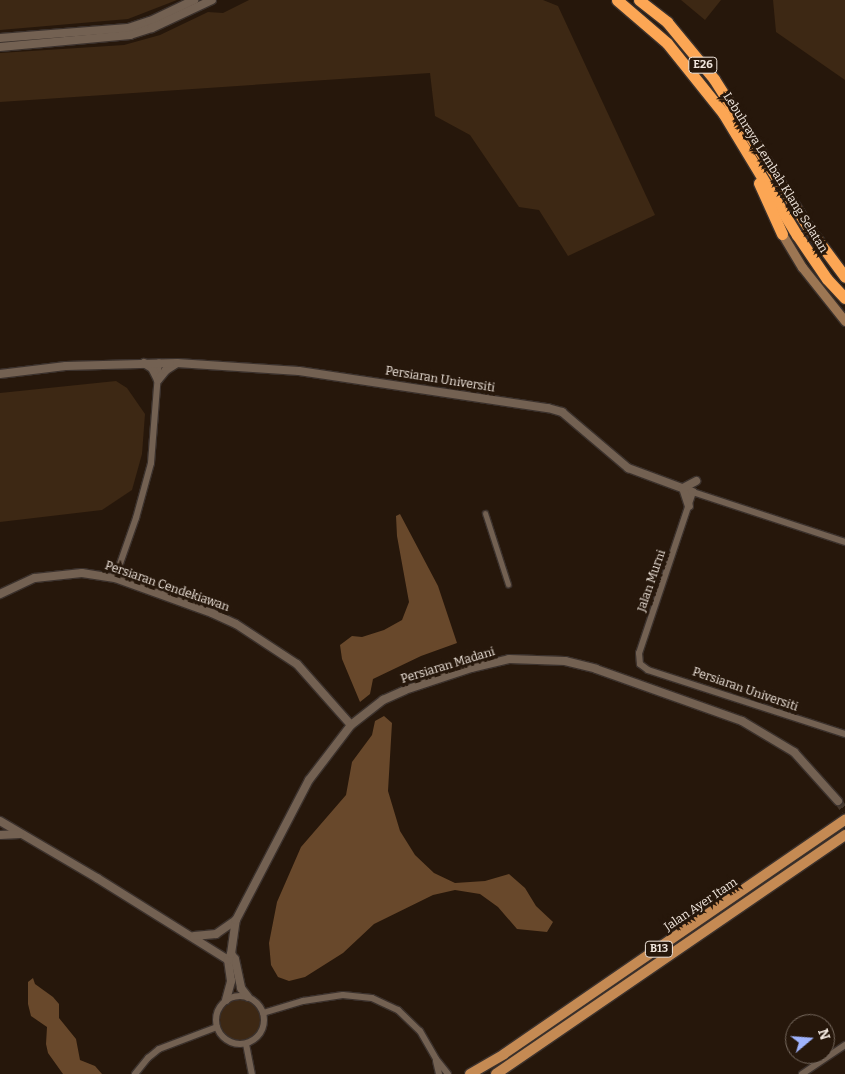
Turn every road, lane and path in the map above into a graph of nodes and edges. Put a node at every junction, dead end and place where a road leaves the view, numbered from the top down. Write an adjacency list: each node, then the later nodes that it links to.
1 (194, 0): 5 (street)
2 (212, 0): 6 (street)
3 (617, 0): 7 (highway, Lebuhraya Lembah Klang Selatan / E26)
4 (639, 0): 9 (highway, Lebuhraya Lembah Klang Selatan / E26)
5 (0, 38)
6 (0, 47)
7 (747, 150): 8 (highway); 10 (highway, Lebuhraya Lembah Klang Selatan / E26)
8 (782, 234): 11 (main road)
9 (845, 277)
10 (845, 298)
11 (845, 320)
12 (143, 362): 13 (street, Persiaran Universiti); 15 (street, Persiaran Universiti); 16 (street)
13 (159, 362): 14 (street, Persiaran Universiti); 16 (street)
14 (177, 363): 16 (street); 18 (street, Persiaran Universiti)
15 (0, 374)
16 (158, 380): 23 (street)
17 (696, 481): 18 (street)
18 (683, 488): 19 (street, Persiaran Universiti); 20 (street)
19 (694, 492): 20 (street, Jalan Murni); 22 (street, Persiaran Universiti)
20 (689, 506): 26 (street, Jalan Murni)
21 (485, 513): 24 (street)
22 (845, 542)
23 (115, 578): 25 (street, Persiaran Cendekiawan); 27 (street, Persiaran Cendekiawan)
24 (508, 584)
25 (0, 594)
26 (640, 664): 28 (street, Persiaran Universiti)
27 (351, 725): 29 (street, Persiaran Madani); 35 (street, Persiaran Madani)
28 (845, 734)
29 (838, 801)
30 (845, 820): 49 (main road, Jalan Ayer Itam / B13)
31 (1, 824): 32 (street)
32 (22, 834): 33 (street); 36 (street)
33 (0, 835)
34 (845, 835): 50 (main road, Jalan Ayer Itam / B13)
35 (236, 920): 36 (street); 37 (street)
36 (192, 936): 37 (street)
37 (231, 958): 38 (street); 39 (street)
38 (248, 997): 39 (street); 40 (street)
39 (226, 1000): 41 (street)
40 (263, 1013): 42 (street); 44 (street)
41 (217, 1027): 42 (street); 45 (street)
42 (246, 1044): 46 (street)
43 (845, 1045): 51 (street)
44 (436, 1059): 47 (street); 48 (street)
45 (135, 1074)
46 (252, 1074)
47 (439, 1074)
48 (448, 1074)
49 (470, 1074)
50 (496, 1074)
51 (802, 1074)

